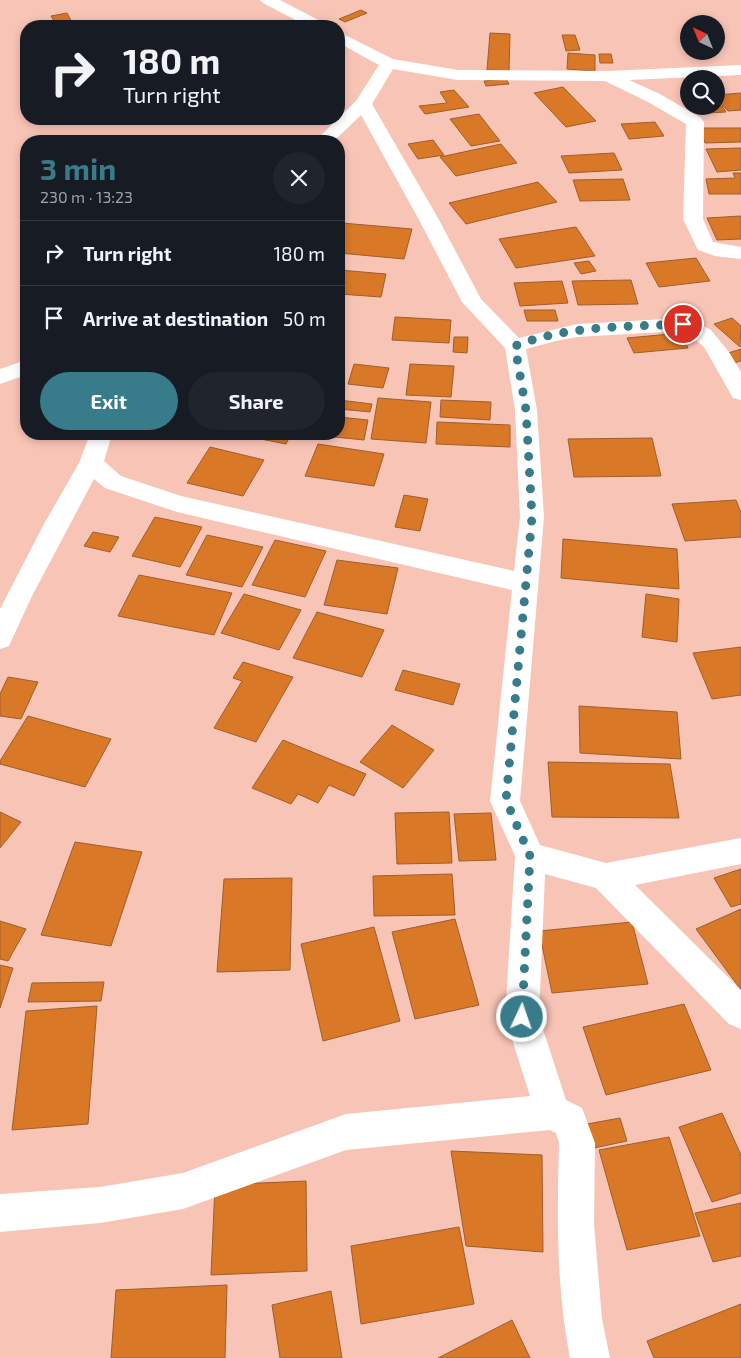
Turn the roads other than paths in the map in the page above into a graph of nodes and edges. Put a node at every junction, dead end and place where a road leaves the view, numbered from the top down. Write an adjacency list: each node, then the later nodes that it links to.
1 (268, 0): 2 (street)
2 (306, 20)
3 (345, 40): 4 (street)
4 (388, 63): 6 (street); 7 (street)
5 (741, 70): 6 (street)
6 (608, 76): 11 (street)
7 (363, 104): 8 (street); 12 (street)
8 (345, 121)
9 (341, 125): 10 (street)
10 (330, 135)
11 (741, 253)
12 (515, 346): 15 (street); 18 (street)
13 (20, 369): 14 (street)
14 (0, 377)
15 (741, 393)
16 (99, 440): 17 (street)
17 (91, 463): 18 (street); 19 (street)
18 (525, 584): 22 (street)
19 (10, 604): 20 (street)
20 (0, 639)
21 (741, 851): 23 (street)
22 (530, 856): 23 (street); 25 (street)
23 (606, 877): 24 (street)
24 (741, 1013)
25 (552, 1112): 26 (street); 27 (street)
26 (0, 1213)
27 (590, 1358)

